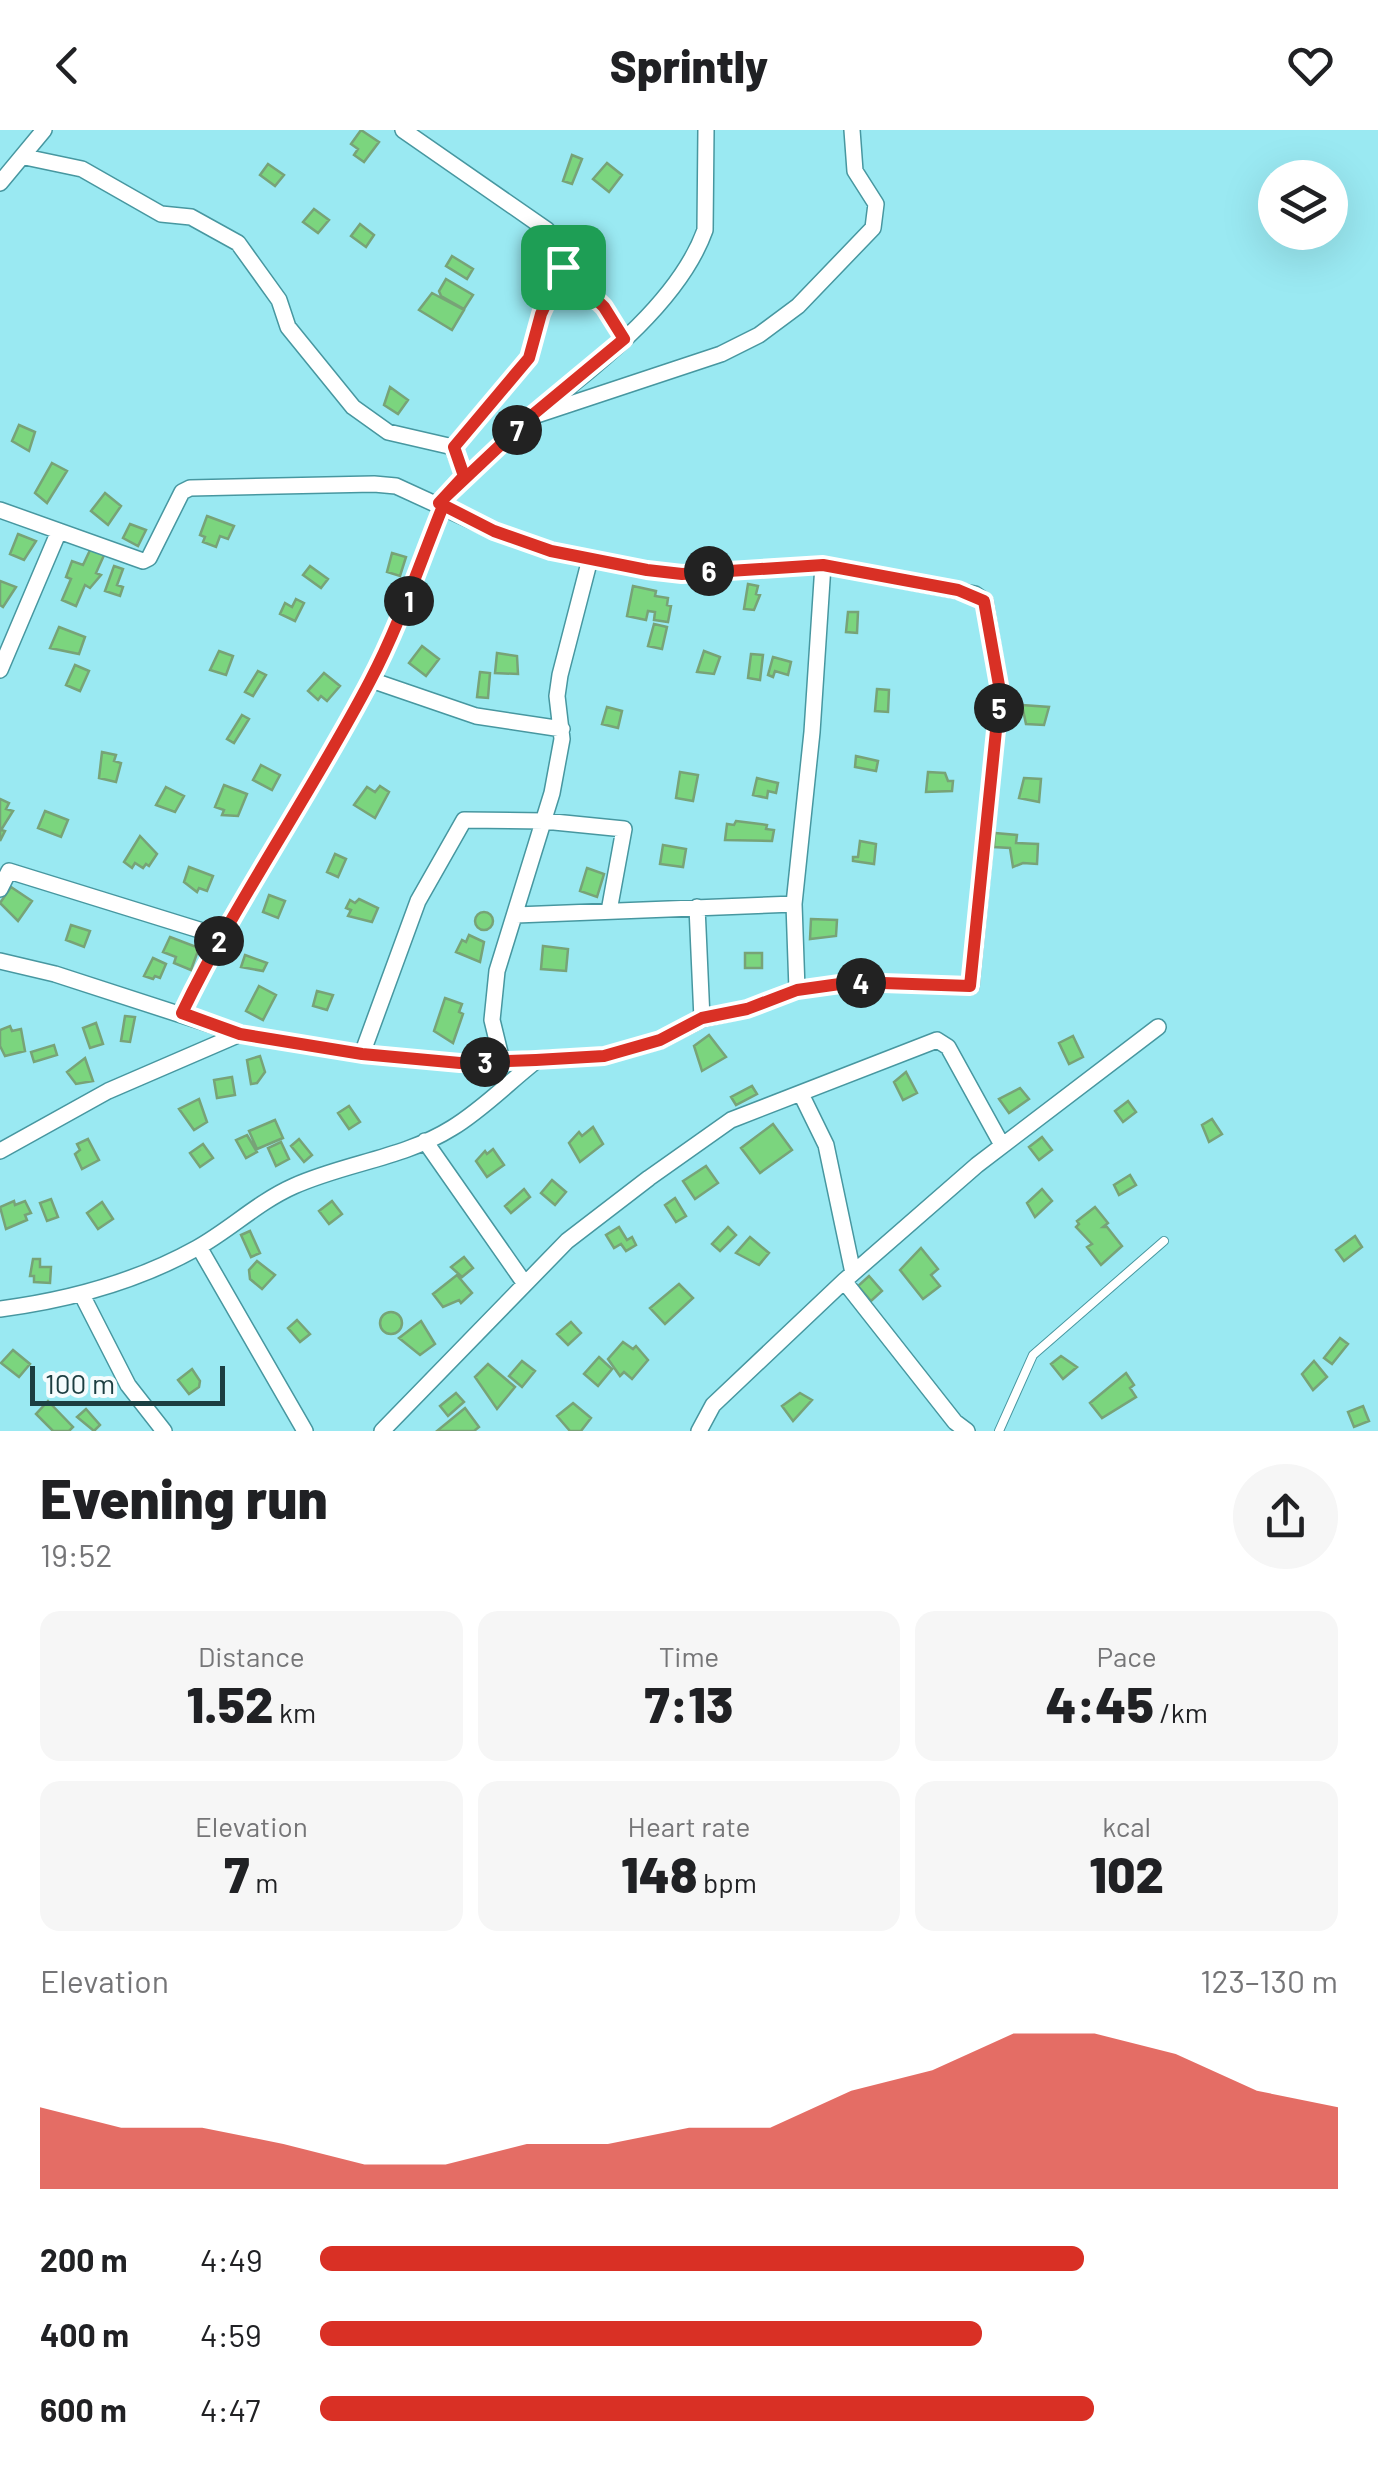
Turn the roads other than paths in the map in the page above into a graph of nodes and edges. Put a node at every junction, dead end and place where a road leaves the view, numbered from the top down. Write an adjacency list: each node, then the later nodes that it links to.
1 (44, 130): 5 (street)
2 (403, 130): 7 (street)
3 (706, 130): 8 (street)
4 (852, 130): 9 (street)
5 (25, 157): 6 (street); 10 (street)
6 (0, 183)
7 (563, 267): 8 (street); 10 (street)
8 (624, 339): 9 (street)
9 (530, 417): 11 (street)
10 (454, 447): 11 (street)
11 (464, 476): 12 (street)
12 (441, 504): 14 (street); 15 (street); 18 (street)
13 (0, 510): 14 (street)
14 (59, 532): 17 (street)
15 (590, 559): 16 (street); 19 (street)
16 (823, 565): 23 (street); 29 (street)
17 (0, 670)
18 (371, 680): 19 (street); 27 (street)
19 (562, 730): 20 (street)
20 (544, 821): 25 (street); 26 (street); 34 (street)
21 (4, 869): 22 (street); 27 (street)
22 (0, 888)
23 (794, 904): 24 (street); 29 (street)
24 (697, 908): 25 (street); 31 (street)
25 (609, 911): 26 (street)
26 (516, 915): 36 (street)
27 (222, 936): 30 (street)
28 (0, 961): 30 (street)
29 (797, 990): 31 (street)
30 (182, 1013): 33 (street)
31 (702, 1018): 35 (street)
32 (1158, 1027): 39 (street)
33 (240, 1034): 34 (street); 40 (street)
34 (362, 1054): 36 (street)
35 (536, 1060): 36 (street); 38 (street)
36 (502, 1061)
37 (802, 1096): 39 (street); 43 (street); 44 (street)
38 (424, 1141): 42 (street); 44 (street)
39 (1002, 1145): 43 (street)
40 (0, 1150)
41 (1164, 1242): 52 (lane)
42 (199, 1247): 45 (street); 48 (street)
43 (849, 1277): 50 (street); 51 (street)
44 (525, 1284): 49 (street)
45 (82, 1295): 46 (street); 47 (street)
46 (0, 1308)
47 (164, 1431)
48 (305, 1431)
49 (382, 1431)
50 (700, 1431)
51 (967, 1431)
52 (999, 1431)

